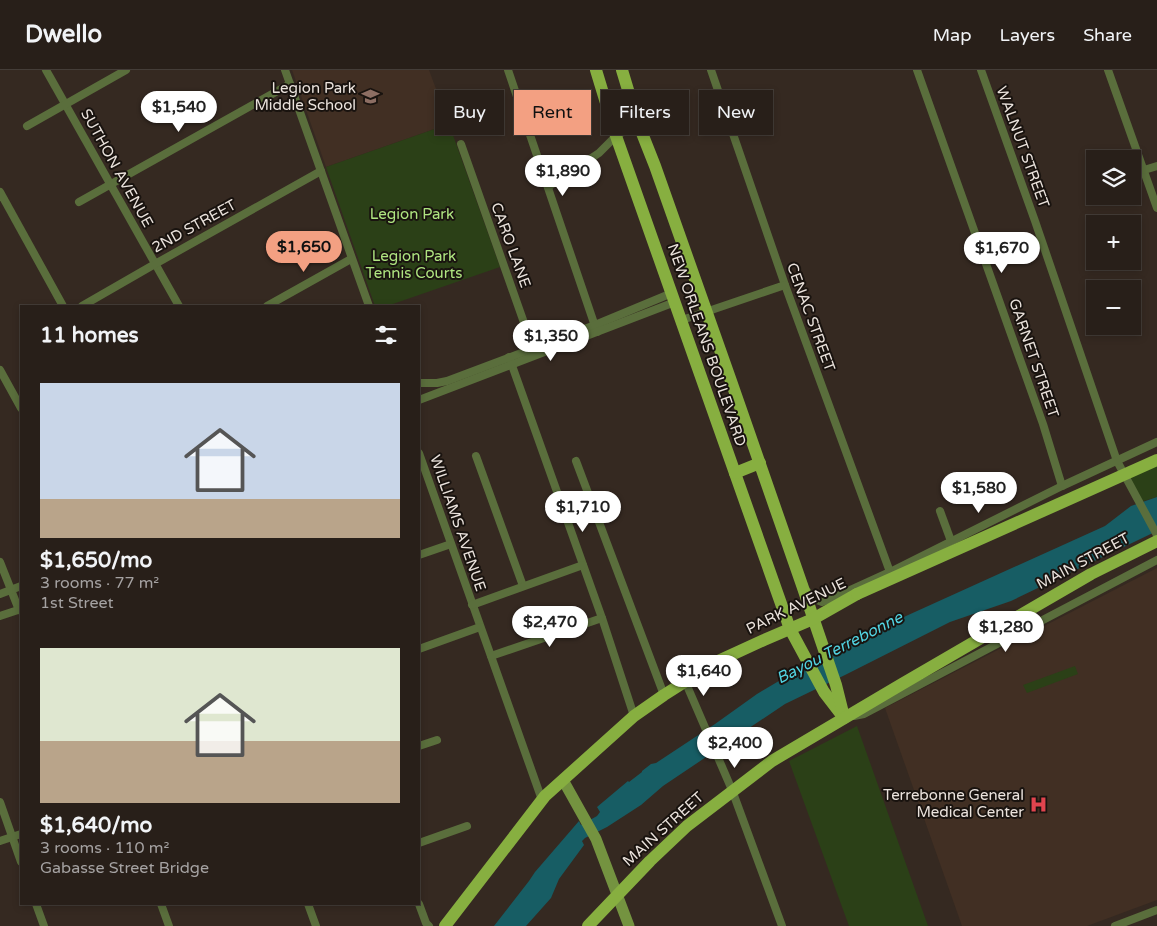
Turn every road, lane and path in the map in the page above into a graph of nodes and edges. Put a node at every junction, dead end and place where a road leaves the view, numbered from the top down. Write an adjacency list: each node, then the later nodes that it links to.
1 (46, 70): 13 (street, SUTHON AVENUE)
2 (126, 70): 13 (street)
3 (285, 70): 11 (street)
4 (508, 70): 22 (street)
5 (596, 70): 16 (main road, NEW ORLEANS BOULEVARD)
6 (622, 70): 12 (main road, NEW ORLEANS BOULEVARD)
7 (711, 70): 28 (street, CENAC STREET)
8 (917, 70): 53 (street, GARNET STREET)
9 (981, 70): 50 (street, WALNUT STREET)
10 (1108, 70): 19 (street)
11 (290, 84): 20 (street); 21 (street)
12 (628, 90)
13 (65, 104): 14 (street); 21 (street, SUTHON AVENUE)
14 (27, 126)
15 (643, 135): 35 (main road, NEW ORLEANS BOULEVARD)
16 (616, 136): 22 (street); 29 (main road, NEW ORLEANS BOULEVARD)
17 (461, 144): 38 (street, CARO LANE)
18 (1157, 166): 19 (street)
19 (1144, 170): 25 (street)
20 (321, 171): 26 (street); 27 (street, 2ND STREET)
21 (110, 184): 24 (street); 27 (street, SUTHON AVENUE)
22 (548, 187): 37 (street)
23 (0, 192): 30 (street)
24 (78, 202)
25 (1157, 208)
26 (351, 259): 33 (street); 34 (street)
27 (155, 264): 31 (street, 2ND STREET); 32 (street, SUTHON AVENUE)
28 (785, 285): 35 (street); 63 (street, CENAC STREET)
29 (673, 298): 36 (main road, NEW ORLEANS BOULEVARD); 37 (street)
30 (63, 305)
31 (84, 305)
32 (178, 305)
33 (269, 305)
34 (368, 305)
35 (706, 312): 36 (street); 51 (main road, NEW ORLEANS BOULEVARD)
36 (682, 320): 52 (main road, NEW ORLEANS BOULEVARD)
37 (596, 329): 38 (street)
38 (535, 352): 39 (street)
39 (510, 361): 42 (street); 62 (street)
40 (0, 372): 44 (street)
41 (420, 383): 42 (street)
42 (453, 383): 43 (street)
43 (420, 400)
44 (20, 406)
45 (1157, 442): 50 (street)
46 (476, 456): 66 (street)
47 (420, 458): 58 (street, WILLIAMS AVENUE)
48 (1157, 460): 73 (main road, PARK AVENUE, bridge)
49 (576, 461): 79 (street)
50 (1117, 461): 53 (street); 55 (street, WALNUT STREET)
51 (760, 463): 52 (main road); 64 (main road, NEW ORLEANS BOULEVARD)
52 (735, 473): 75 (main road, NEW ORLEANS BOULEVARD)
53 (1062, 486): 56 (street)
54 (940, 511): 56 (street)
55 (1157, 535)
56 (951, 541): 63 (street)
57 (1157, 541): 81 (main road, MAIN STREET)
58 (451, 544): 59 (street); 69 (street, WILLIAMS AVENUE)
59 (420, 555)
60 (1157, 560): 81 (street, MAIN STREET)
61 (0, 562): 67 (street)
62 (583, 565): 66 (street); 72 (street)
63 (890, 572): 64 (street)
64 (802, 585): 73 (main road, NEW ORLEANS BOULEVARD)
65 (20, 586): 67 (street)
66 (523, 586): 69 (street)
67 (11, 590): 68 (street); 70 (street)
68 (0, 594)
69 (472, 605): 74 (street, WILLIAMS AVENUE)
70 (20, 609): 71 (street)
71 (0, 616)
72 (602, 618): 77 (street); 80 (street)
73 (813, 619): 75 (main road, PARK AVENUE); 81 (main road, NEW ORLEANS BOULEVARD)
74 (480, 627): 76 (street); 77 (street, WILLIAMS AVENUE)
75 (790, 629): 78 (main road, PARK AVENUE); 81 (main road, NEW ORLEANS BOULEVARD)
76 (420, 649)
77 (491, 656): 86 (street, WILLIAMS AVENUE)
78 (684, 682): 79 (main road, PARK AVENUE); 85 (street)
79 (664, 695): 80 (main road, PARK AVENUE)
80 (634, 716): 84 (main road, PARK AVENUE)
81 (844, 718): 85 (main road, MAIN STREET)
82 (438, 740): 83 (street)
83 (420, 746)
84 (563, 780): 86 (main road, PARK AVENUE); 94 (main road)
85 (732, 790): 94 (main road, MAIN STREET); 107 (street)
86 (542, 800): 104 (main road, PARK AVENUE)
87 (0, 802): 90 (street)
88 (467, 826): 92 (street)
89 (20, 834): 90 (street)
90 (12, 837): 91 (street); 93 (street)
91 (0, 841)
92 (420, 844)
93 (20, 859)
94 (618, 894): 105 (main road, MAIN STREET); 106 (main road)
95 (36, 905): 100 (street)
96 (161, 905): 101 (street)
97 (308, 905): 102 (street)
98 (419, 905): 103 (street)
99 (1157, 910): 108 (street)
100 (44, 926)
101 (169, 926)
102 (316, 926)
103 (429, 926)
104 (445, 926)
105 (588, 926)
106 (629, 926)
107 (782, 926)
108 (1114, 926)

